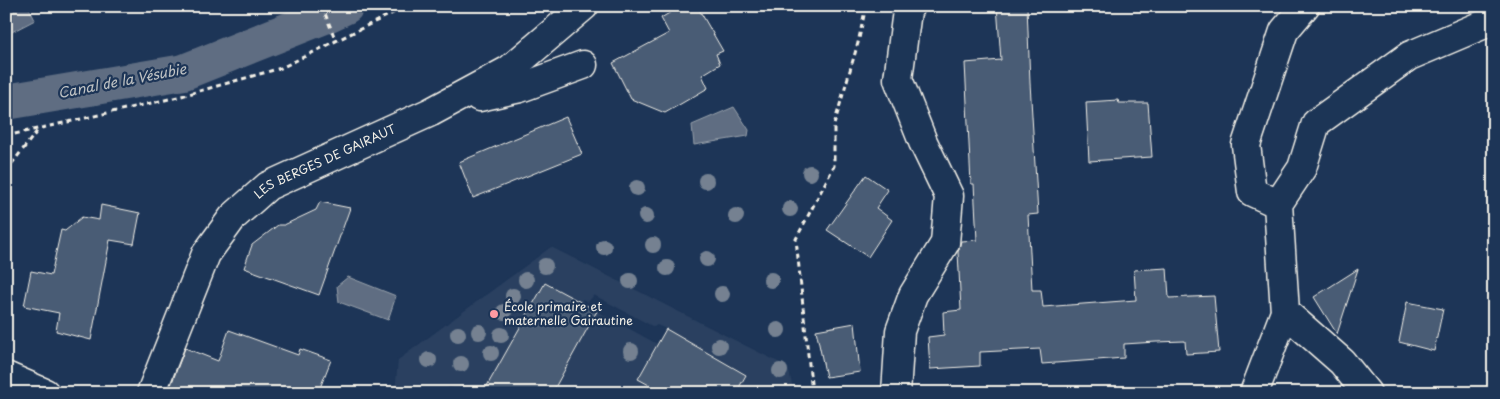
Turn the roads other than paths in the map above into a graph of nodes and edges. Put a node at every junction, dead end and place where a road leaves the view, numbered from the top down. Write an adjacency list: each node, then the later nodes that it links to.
1 (584, 6): 6 (street, LES BERGES DE GAIRAUT)
2 (910, 6): 12 (street)
3 (1305, 6): 7 (street)
4 (1494, 20): 7 (street)
5 (583, 65): 6 (street)
6 (441, 106): 11 (street, LES BERGES DE GAIRAUT)
7 (1278, 204): 8 (street)
8 (1285, 312): 13 (street); 14 (street)
9 (6, 376): 10 (street)
10 (45, 393)
11 (151, 393)
12 (896, 393)
13 (1254, 393)
14 (1367, 393)

